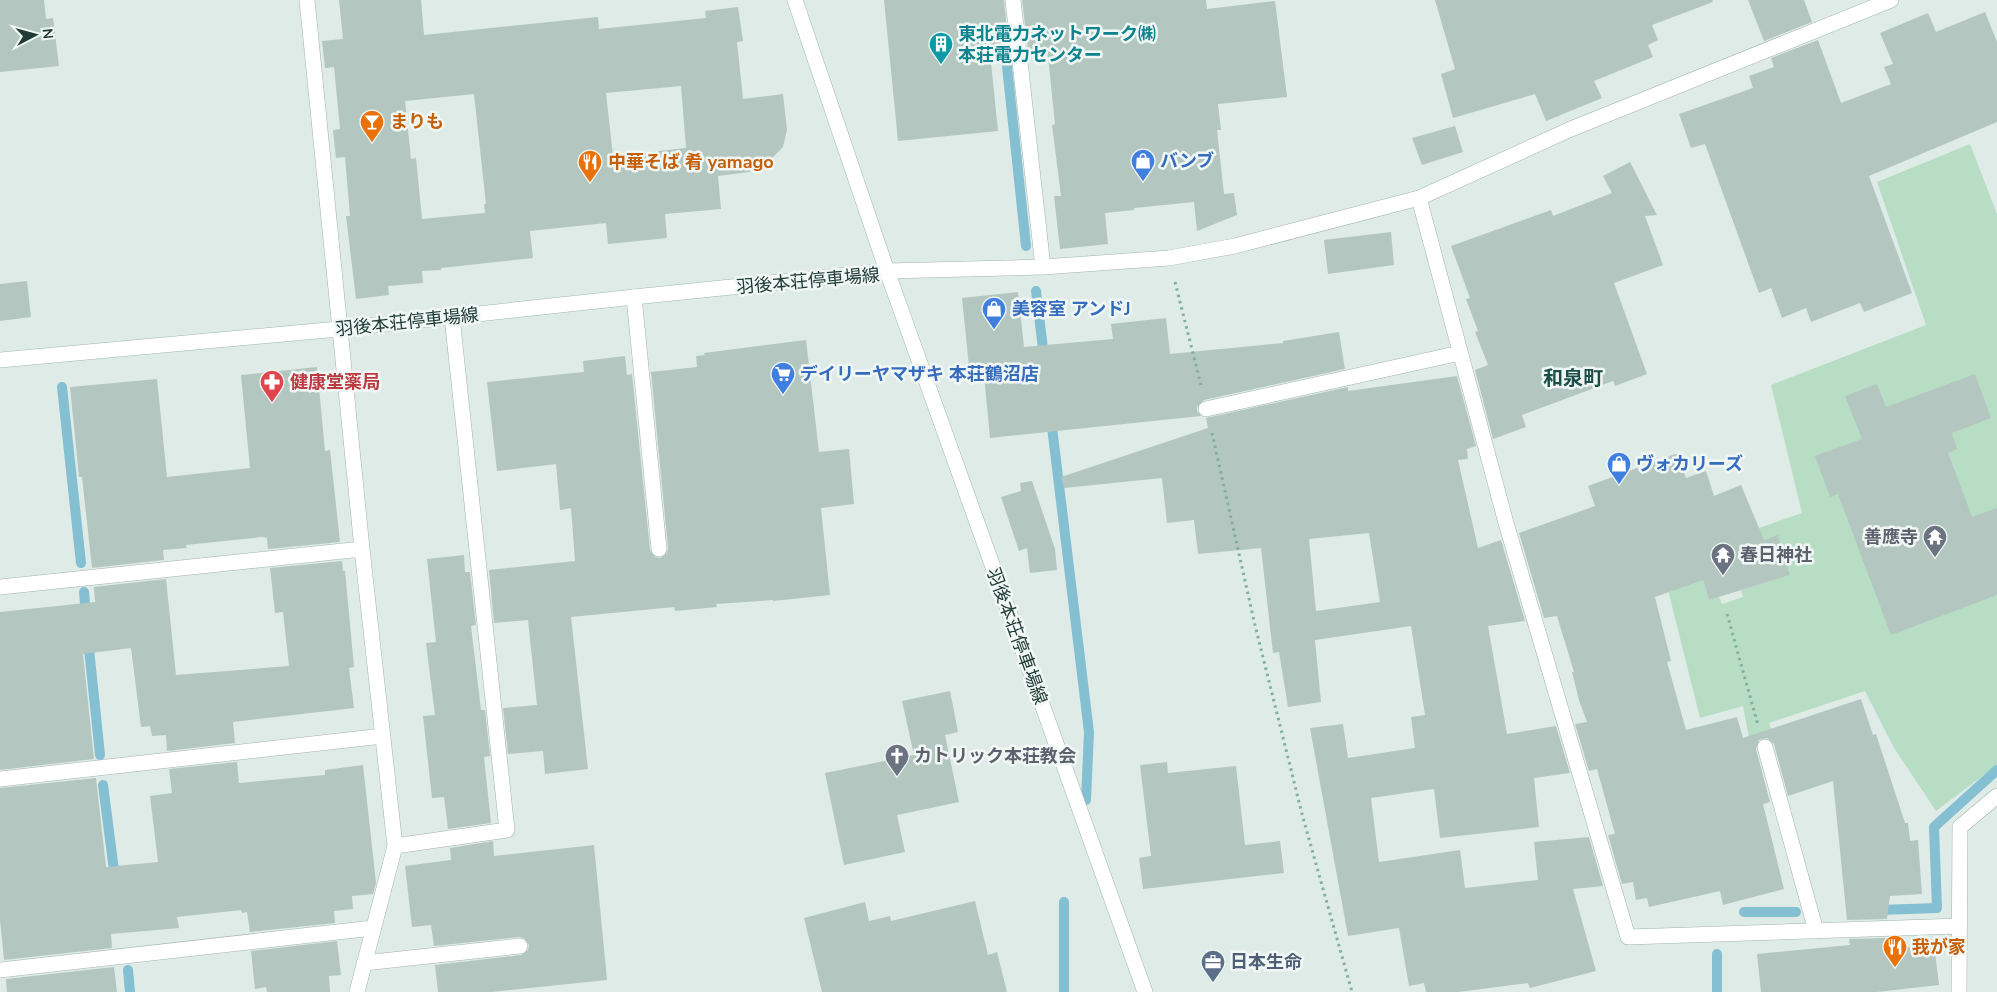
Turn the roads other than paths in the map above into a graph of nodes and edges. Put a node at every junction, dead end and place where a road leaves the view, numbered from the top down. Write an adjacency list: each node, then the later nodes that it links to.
1 (308, 0): 10 (street)
2 (795, 0): 7 (street)
3 (1013, 0): 6 (street)
4 (1891, 0): 5 (street)
5 (1418, 198): 6 (street); 11 (street)
6 (1043, 267): 7 (street)
7 (887, 271): 8 (street, 羽後本荘停車場線); 29 (street, 羽後本荘停車場線)
8 (634, 296): 9 (street, 羽後本荘停車場線); 15 (street)
9 (452, 317): 10 (street, 羽後本荘停車場線); 21 (street)
10 (339, 329): 12 (street, 羽後本荘停車場線); 14 (street)
11 (1460, 353): 13 (street); 24 (street)
12 (0, 360)
13 (1206, 409)
14 (362, 549): 16 (street); 17 (street)
15 (659, 549)
16 (0, 586)
17 (383, 736): 19 (street); 21 (street)
18 (1764, 747): 24 (street)
19 (0, 779)
20 (1997, 796): 22 (street)
21 (395, 846): 23 (street)
22 (1959, 926): 24 (street); 30 (street)
23 (373, 928): 26 (street); 27 (street)
24 (1816, 931)
25 (520, 946): 26 (street)
26 (364, 963): 28 (street)
27 (0, 970)
28 (356, 992)
29 (1145, 992)
30 (1959, 992)

